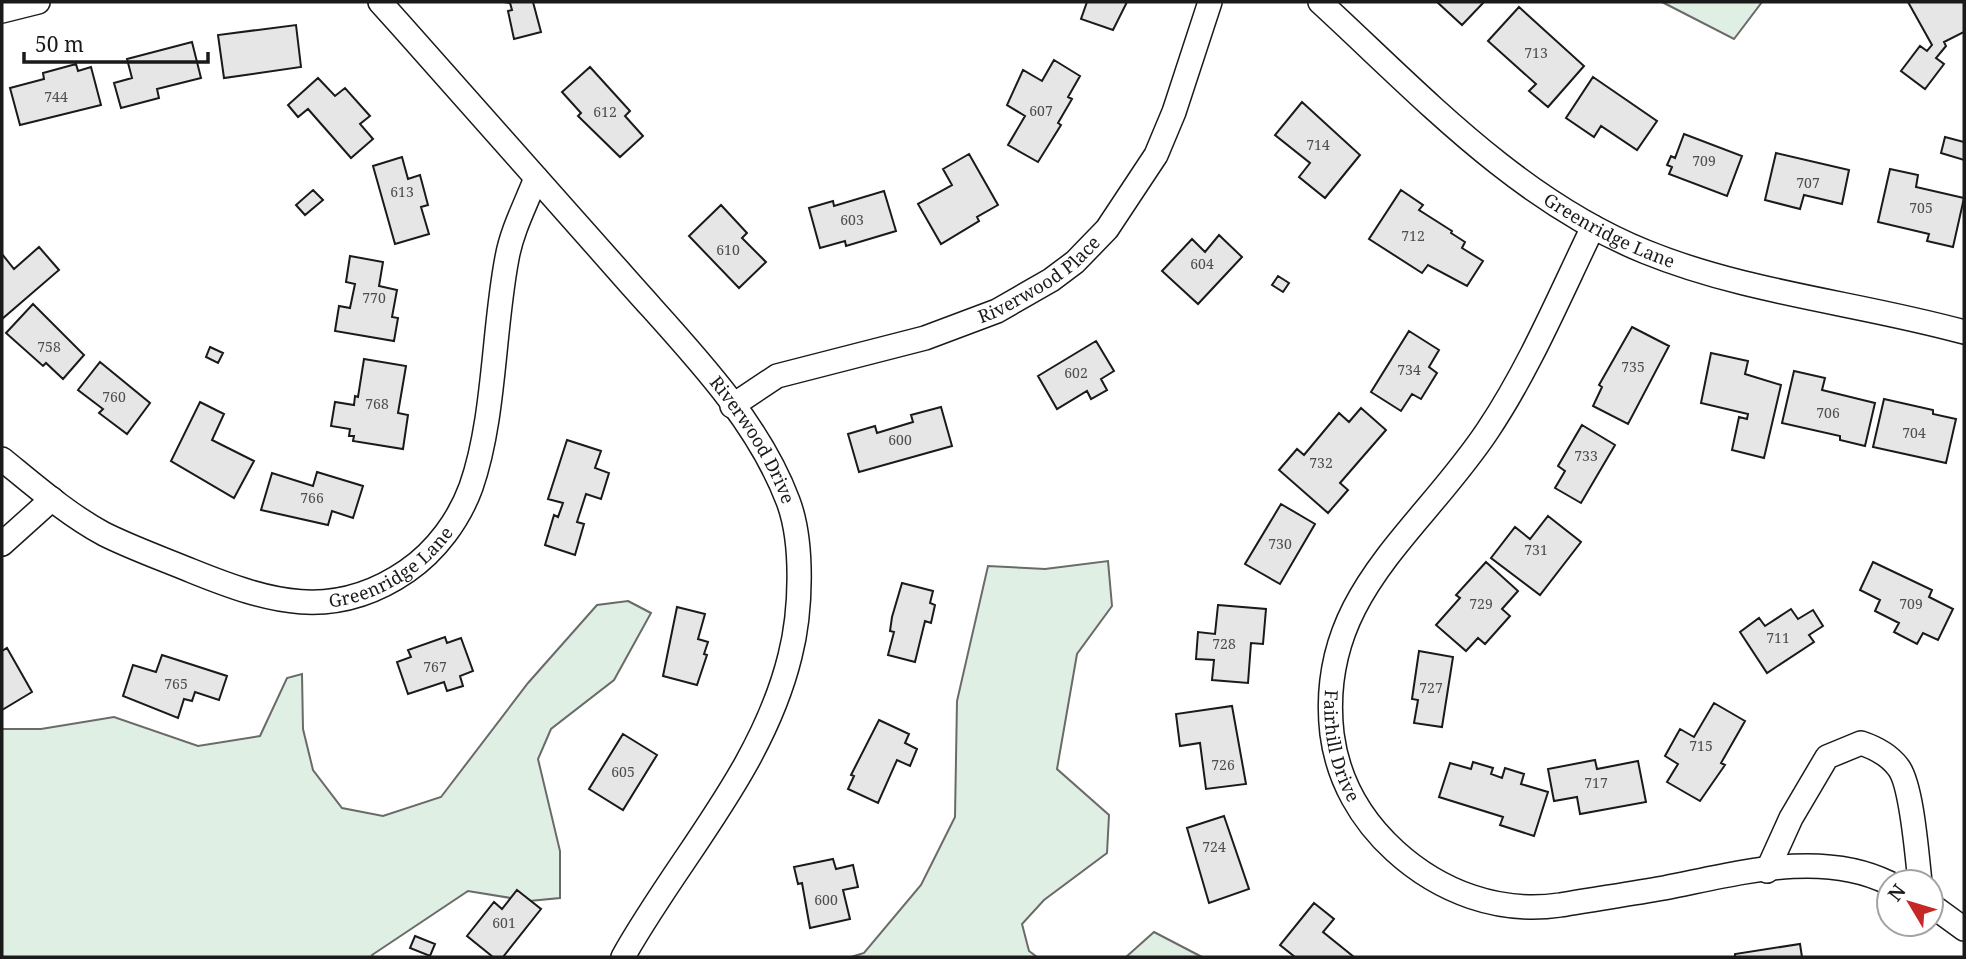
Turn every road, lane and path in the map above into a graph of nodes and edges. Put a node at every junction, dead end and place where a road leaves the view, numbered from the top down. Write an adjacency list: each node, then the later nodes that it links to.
1 (38, 2): 5 (street)
2 (380, 2): 6 (street, Riverwood Drive)
3 (1210, 2): 9 (street, Riverwood Place)
4 (1320, 2): 7 (street, Greenridge Lane)
5 (2, 11)
6 (536, 178): 9 (street, Riverwood Drive); 11 (street, Greenridge Lane)
7 (1593, 227): 8 (street, Greenridge Lane); 14 (street, Fairhill Drive)
8 (1964, 332)
9 (732, 406): 18 (street, Riverwood Drive)
10 (2, 459): 11 (street, Greenridge Lane)
11 (52, 499): 12 (street)
12 (2, 544)
13 (1918, 868): 14 (street)
14 (1767, 871): 15 (street, Fairhill Drive)
15 (1875, 878)
16 (1945, 915): 17 (street)
17 (1964, 929)
18 (623, 957)

